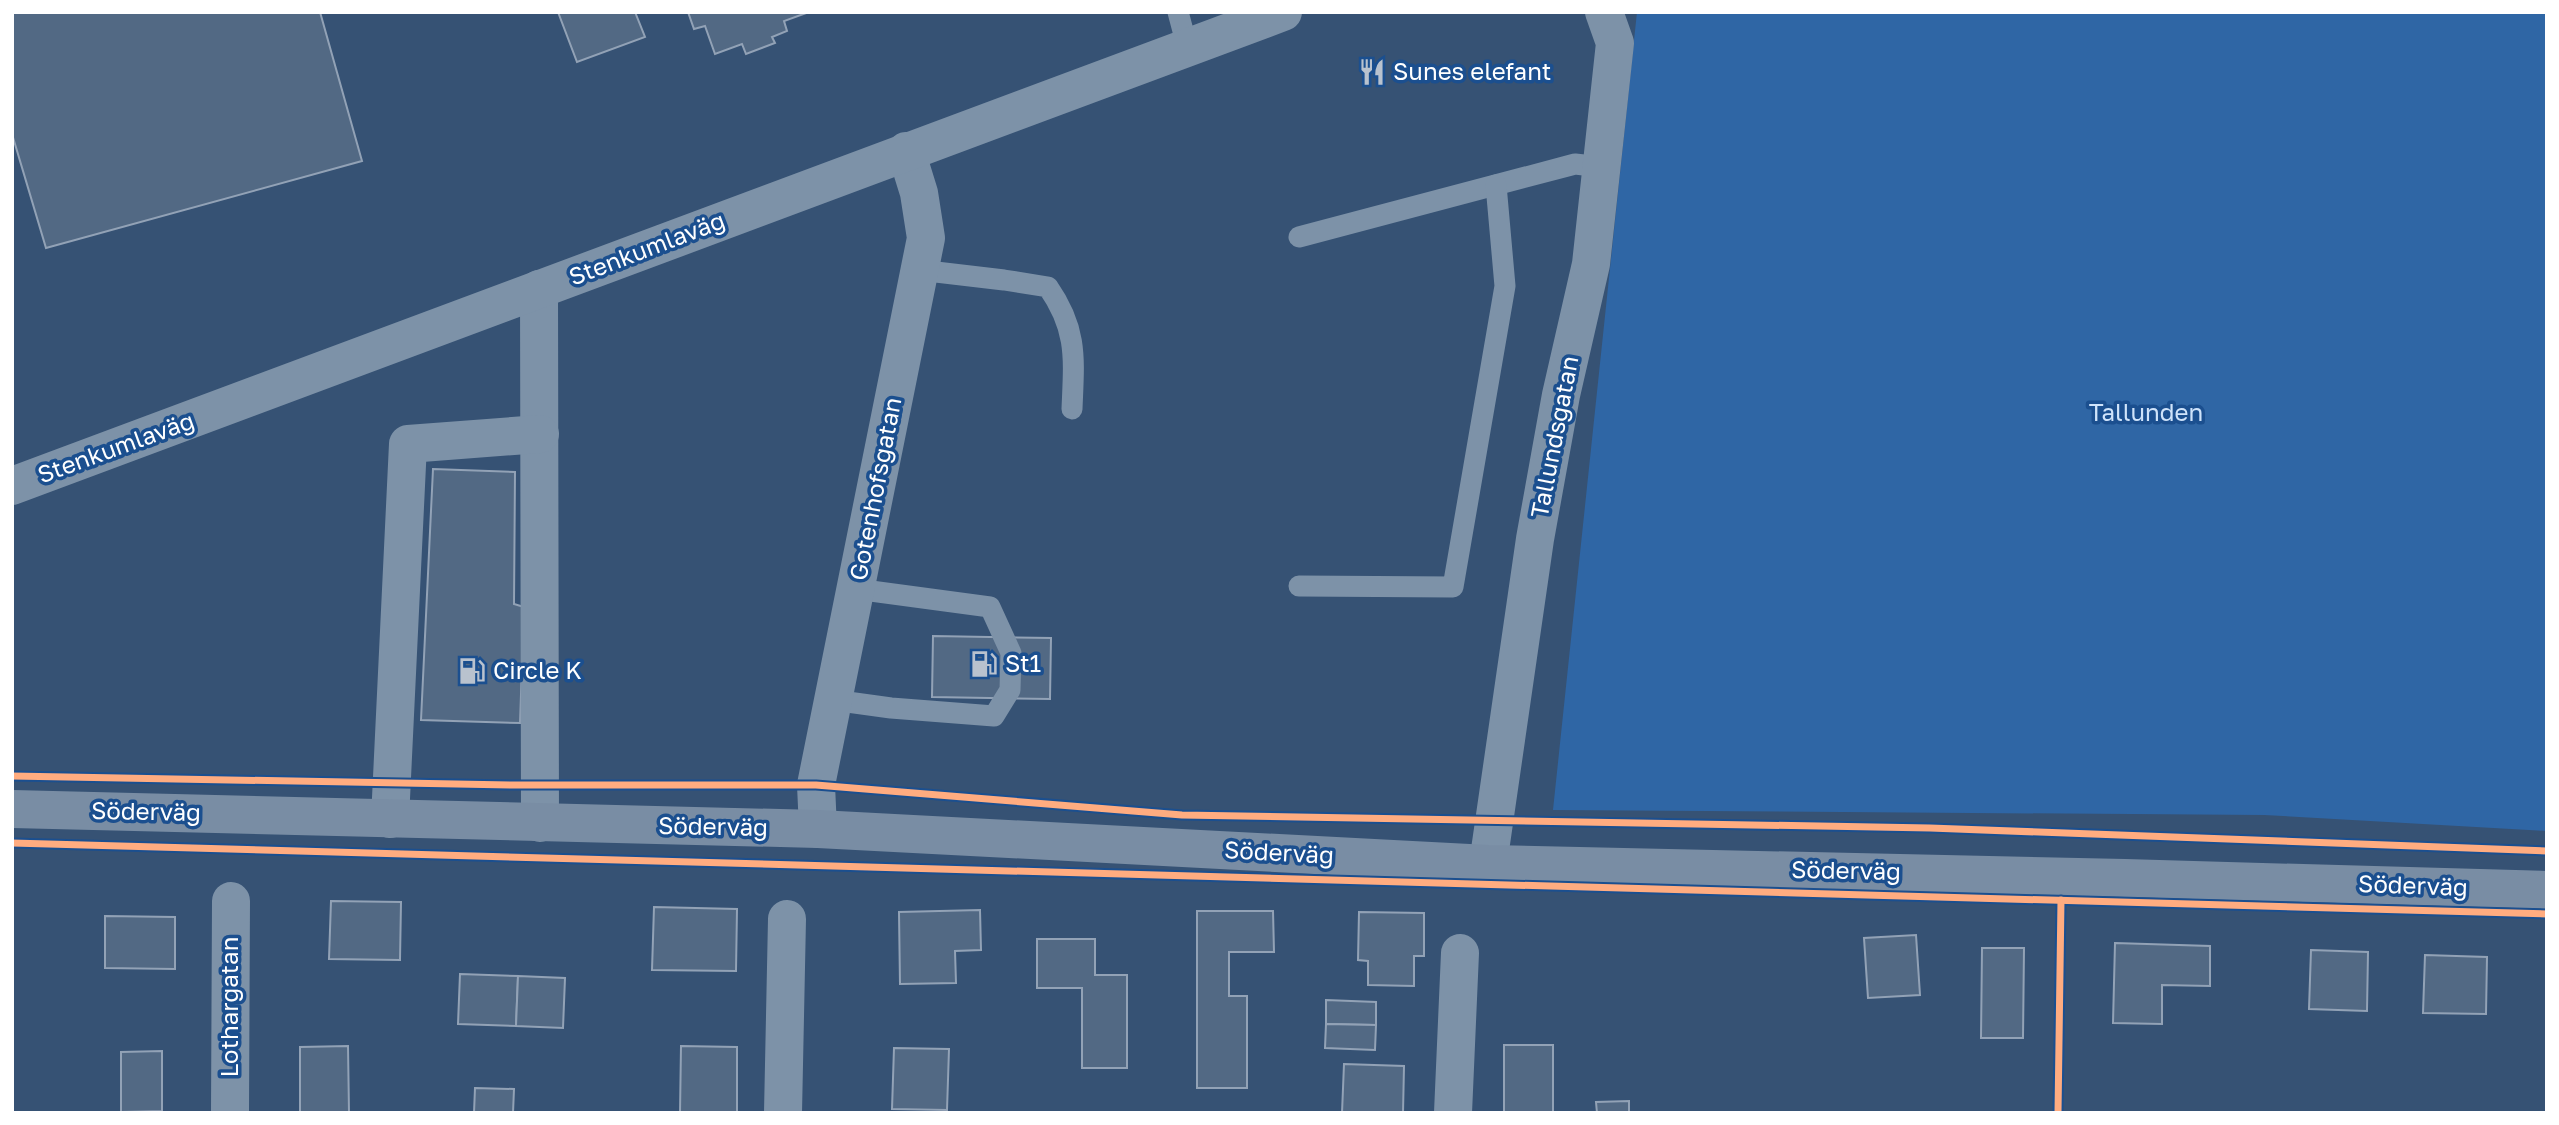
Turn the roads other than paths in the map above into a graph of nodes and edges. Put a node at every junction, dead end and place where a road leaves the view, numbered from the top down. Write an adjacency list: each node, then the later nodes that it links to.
1 (1283, 12): 3 (street, Stenkumlaväg)
2 (1604, 12): 5 (street, Tallundsgatan)
3 (1183, 29): 4 (street, Stenkumlaväg)
4 (906, 151): 8 (street, Gotenhofsgatan); 9 (street, Stenkumlaväg)
5 (1602, 167): 6 (lane); 20 (street, Tallundsgatan)
6 (1496, 185): 7 (lane); 13 (lane)
7 (1299, 237)
8 (919, 271): 10 (lane); 14 (street, Gotenhofsgatan)
9 (539, 289): 11 (street); 12 (street, Stenkumlaväg)
10 (1072, 409)
11 (540, 434): 17 (street); 18 (street)
12 (12, 486)
13 (1299, 586)
14 (856, 589): 15 (street, Gotenhofsgatan); 15 (lane)
15 (833, 700): 19 (street, Gotenhofsgatan)
16 (12, 809): 17 (main road, Söderväg)
17 (390, 819): 18 (main road, Söderväg)
18 (540, 823): 19 (main road, Söderväg)
19 (818, 829): 20 (main road, Söderväg)
20 (1488, 864): 21 (main road, Söderväg)
21 (2547, 890)
22 (231, 901): 25 (street, Lothargatan)
23 (787, 919): 26 (street)
24 (1460, 953): 27 (street)
25 (230, 1113)
26 (783, 1113)
27 (1453, 1113)

